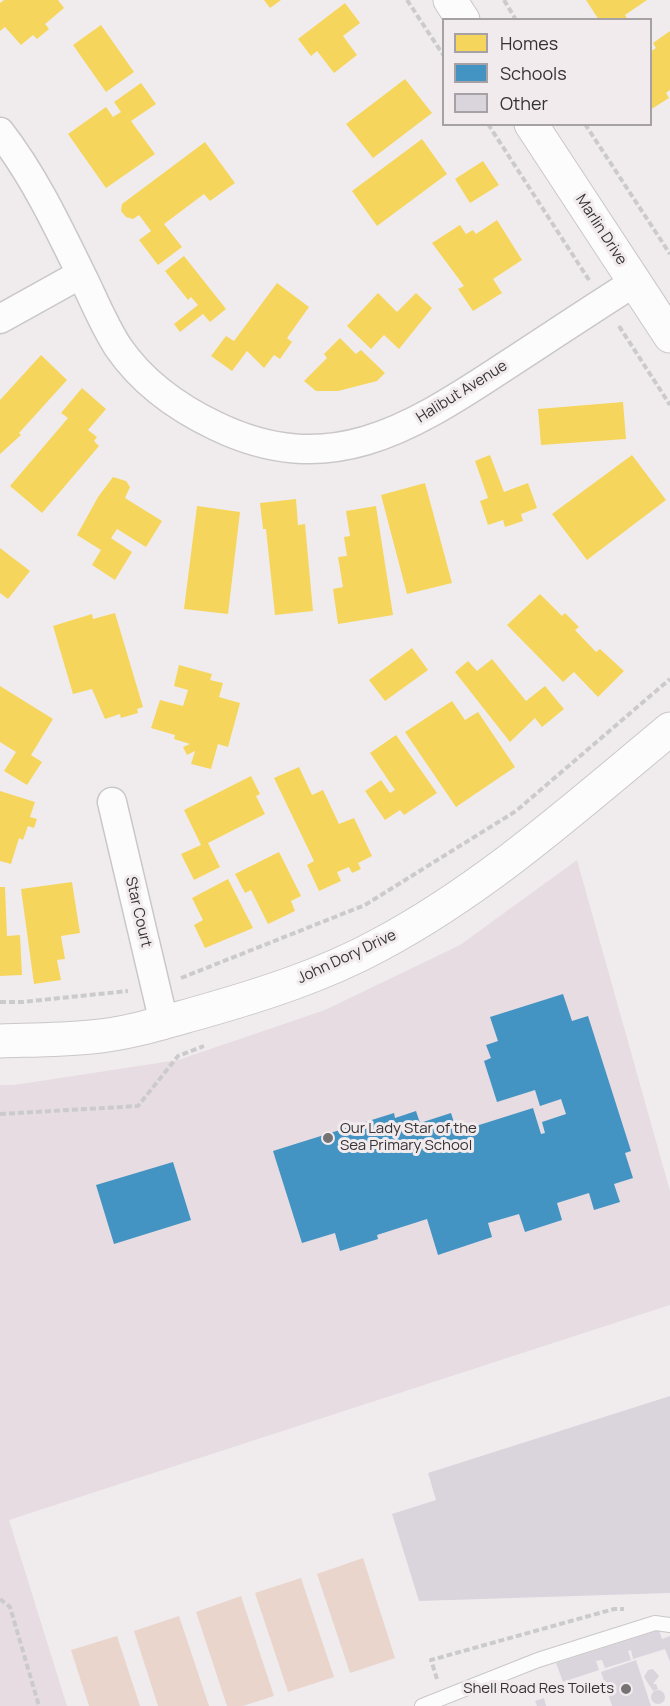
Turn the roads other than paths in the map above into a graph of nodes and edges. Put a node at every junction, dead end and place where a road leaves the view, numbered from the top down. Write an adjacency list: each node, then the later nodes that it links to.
1 (450, 0): 2 (street)
2 (462, 18)
3 (532, 126): 6 (street, Marlin Drive)
4 (0, 132): 5 (street, Halibut Avenue)
5 (81, 274): 6 (street, Halibut Avenue); 7 (street)
6 (634, 282): 8 (street, Marlin Drive)
7 (0, 319)
8 (670, 336)
9 (670, 729): 11 (street, John Dory Drive)
10 (112, 802): 11 (street, Star Court)
11 (164, 1023): 12 (street, John Dory Drive)
12 (0, 1041)
13 (670, 1625): 14 (lane)
14 (422, 1706)

